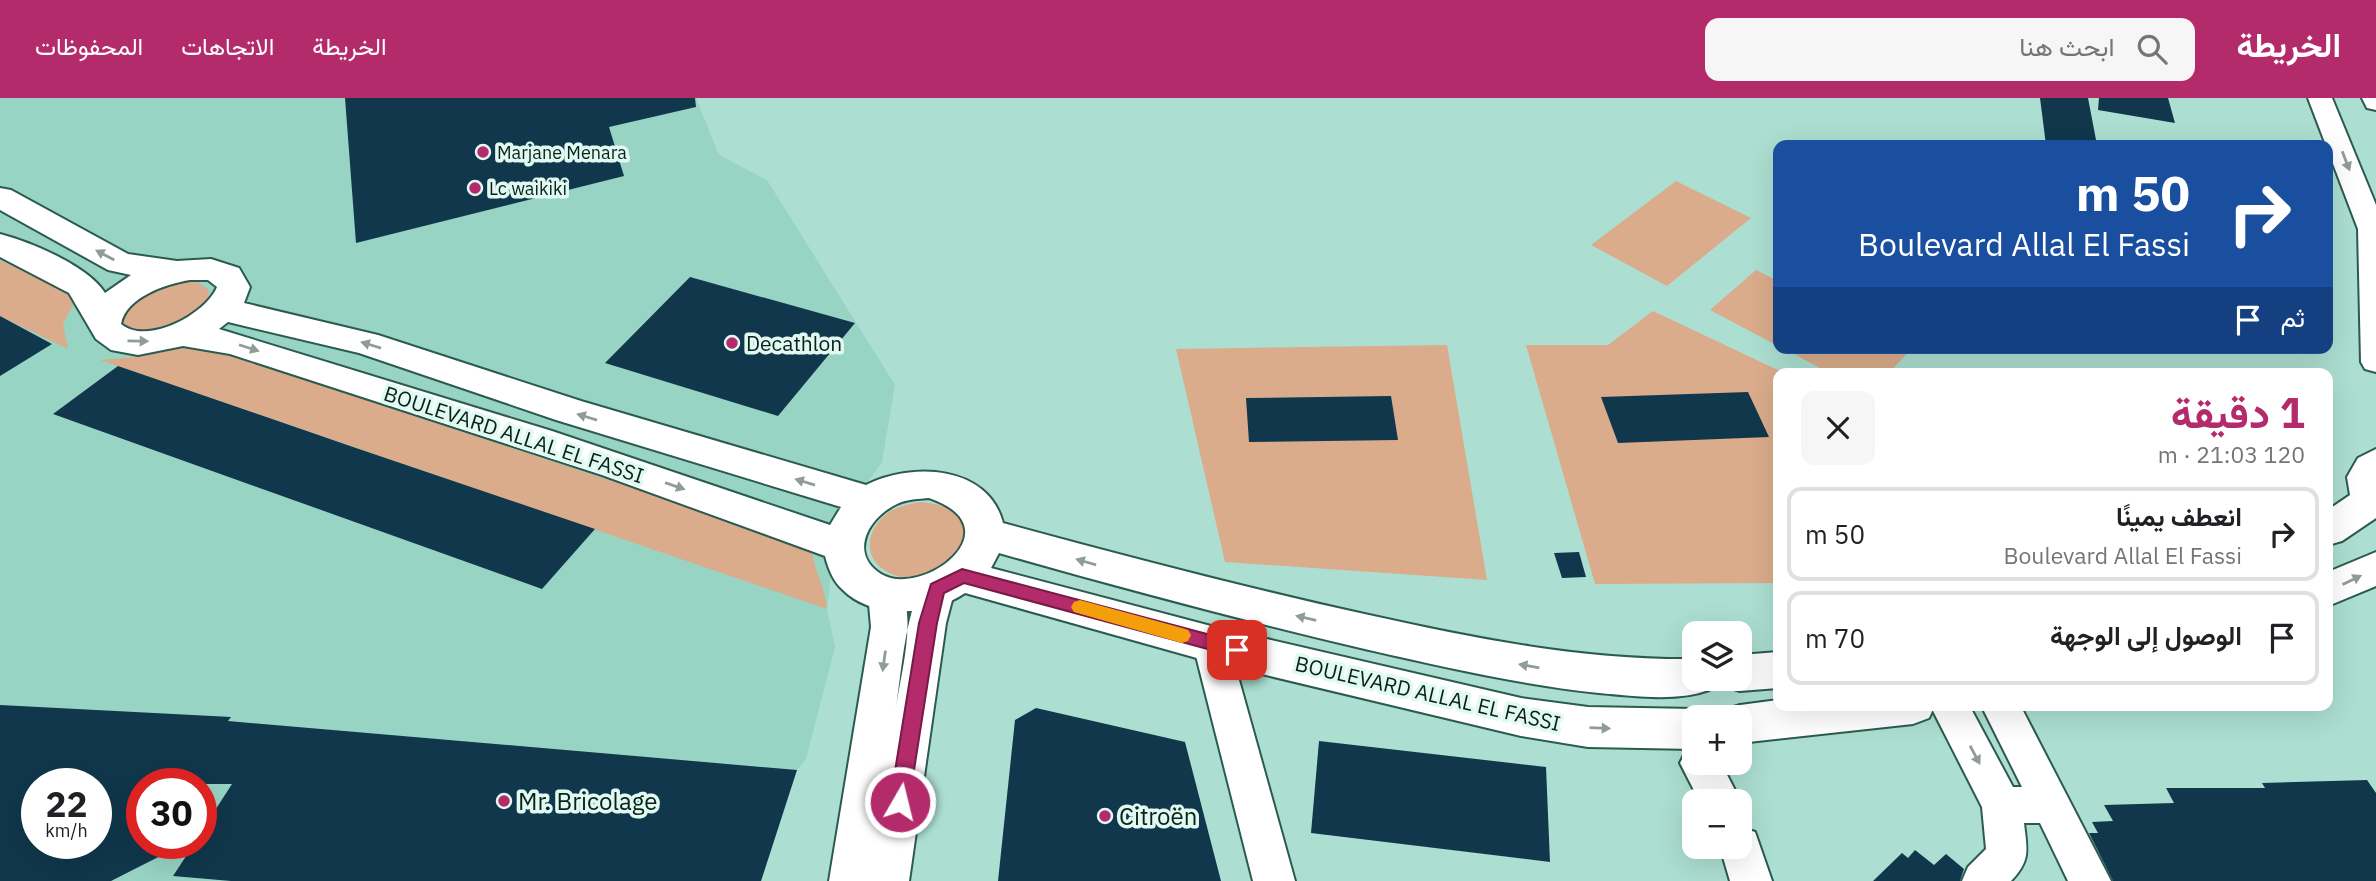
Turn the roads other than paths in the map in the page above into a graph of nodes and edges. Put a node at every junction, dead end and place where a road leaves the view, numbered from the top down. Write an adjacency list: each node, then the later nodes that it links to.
1 (2320, 98): 10 (street, one-way to 10)
2 (2374, 98): 3 (street)
3 (2376, 103)
4 (0, 197): 6 (main road, one-way to 4)
5 (0, 244): 8 (main road)
6 (171, 270): 7 (main road); 8 (main road)
7 (223, 309): 9 (main road); 12 (main road, BOULEVARD ALLAL EL FASSI, one-way to 7)
8 (104, 320): 9 (main road, one-way to 9)
9 (182, 334): 15 (main road, BOULEVARD ALLAL EL FASSI, one-way to 15)
10 (2376, 344)
11 (2375, 488): 13 (main road)
12 (870, 501): 14 (main road); 15 (main road)
13 (2333, 526)
14 (986, 534): 17 (main road); 23 (main road, one-way to 14)
15 (842, 546): 19 (main road)
16 (2376, 568): 18 (main road, one-way to 16)
17 (949, 582): 19 (main road); 20 (main road, BOULEVARD ALLAL EL FASSI); 33 (street)
18 (2333, 588)
19 (887, 593): 32 (street, one-way to 32)
20 (1212, 644): 28 (main road, BOULEVARD ALLAL EL FASSI, one-way to 28); 34 (street)
21 (1773, 670): 22 (main road)
22 (1752, 672)
23 (1682, 677)
24 (1858, 711): 27 (main road)
25 (1952, 711): 29 (street, one-way to 29)
26 (2003, 711): 30 (street)
27 (1752, 723)
28 (1682, 742)
29 (2002, 805): 30 (street); 36 (street)
30 (2052, 805): 37 (street)
31 (1744, 859): 35 (street)
32 (850, 881)
33 (888, 881)
34 (1275, 881)
35 (1751, 881)
36 (1983, 881)
37 (2090, 881)

